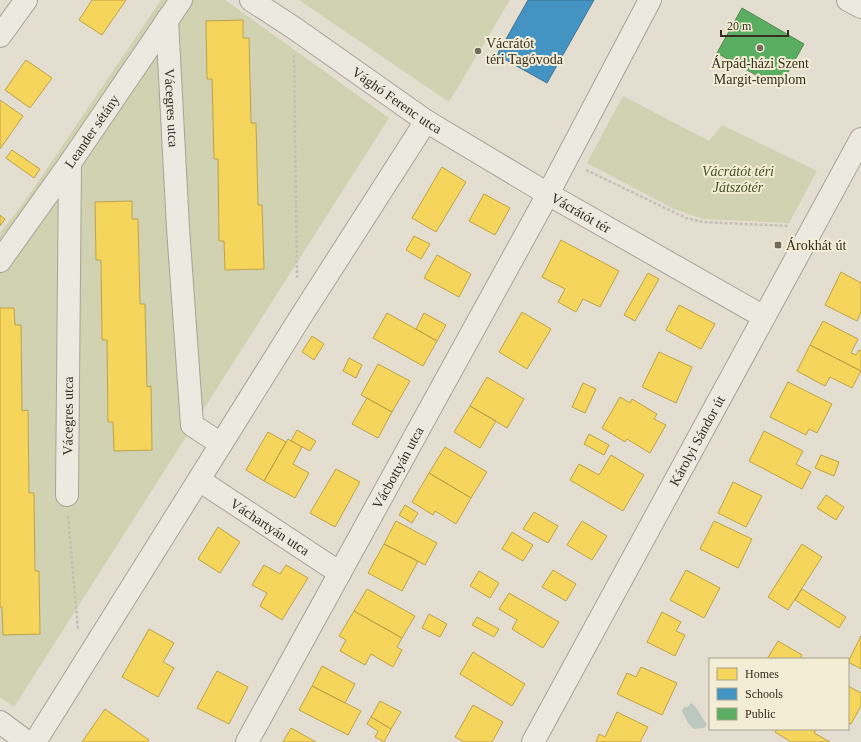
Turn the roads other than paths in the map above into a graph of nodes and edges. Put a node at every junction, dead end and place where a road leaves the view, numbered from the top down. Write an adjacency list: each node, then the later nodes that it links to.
1 (26, 0): 8 (street)
2 (181, 0): 7 (street, Leander sétány)
3 (251, 0): 9 (street, Vághó Ferenc utca)
4 (650, 0): 12 (street, Vácrátót tér)
5 (848, 0): 6 (street)
6 (861, 7)
7 (167, 20): 11 (street, Leander sétány); 15 (street, Vácegres utca)
8 (0, 36)
9 (426, 121): 12 (street, Vághó Ferenc utca); 15 (street)
10 (861, 139): 14 (street, Károlyi Sándor út)
11 (70, 163): 13 (street, Leander sétány); 17 (street, Vácegres utca)
12 (548, 194): 14 (street, Vácrátót tér); 18 (street, Vácbottyán utca)
13 (0, 261)
14 (764, 317): 23 (street, Károlyi Sándor út)
15 (221, 444): 16 (street)
16 (199, 480): 18 (street, Váchartyán utca); 21 (street)
17 (67, 495)
18 (340, 573): 22 (street, Vácbottyán utca)
19 (0, 722): 20 (street)
20 (27, 742)
21 (35, 742)
22 (248, 742)
23 (533, 742)

